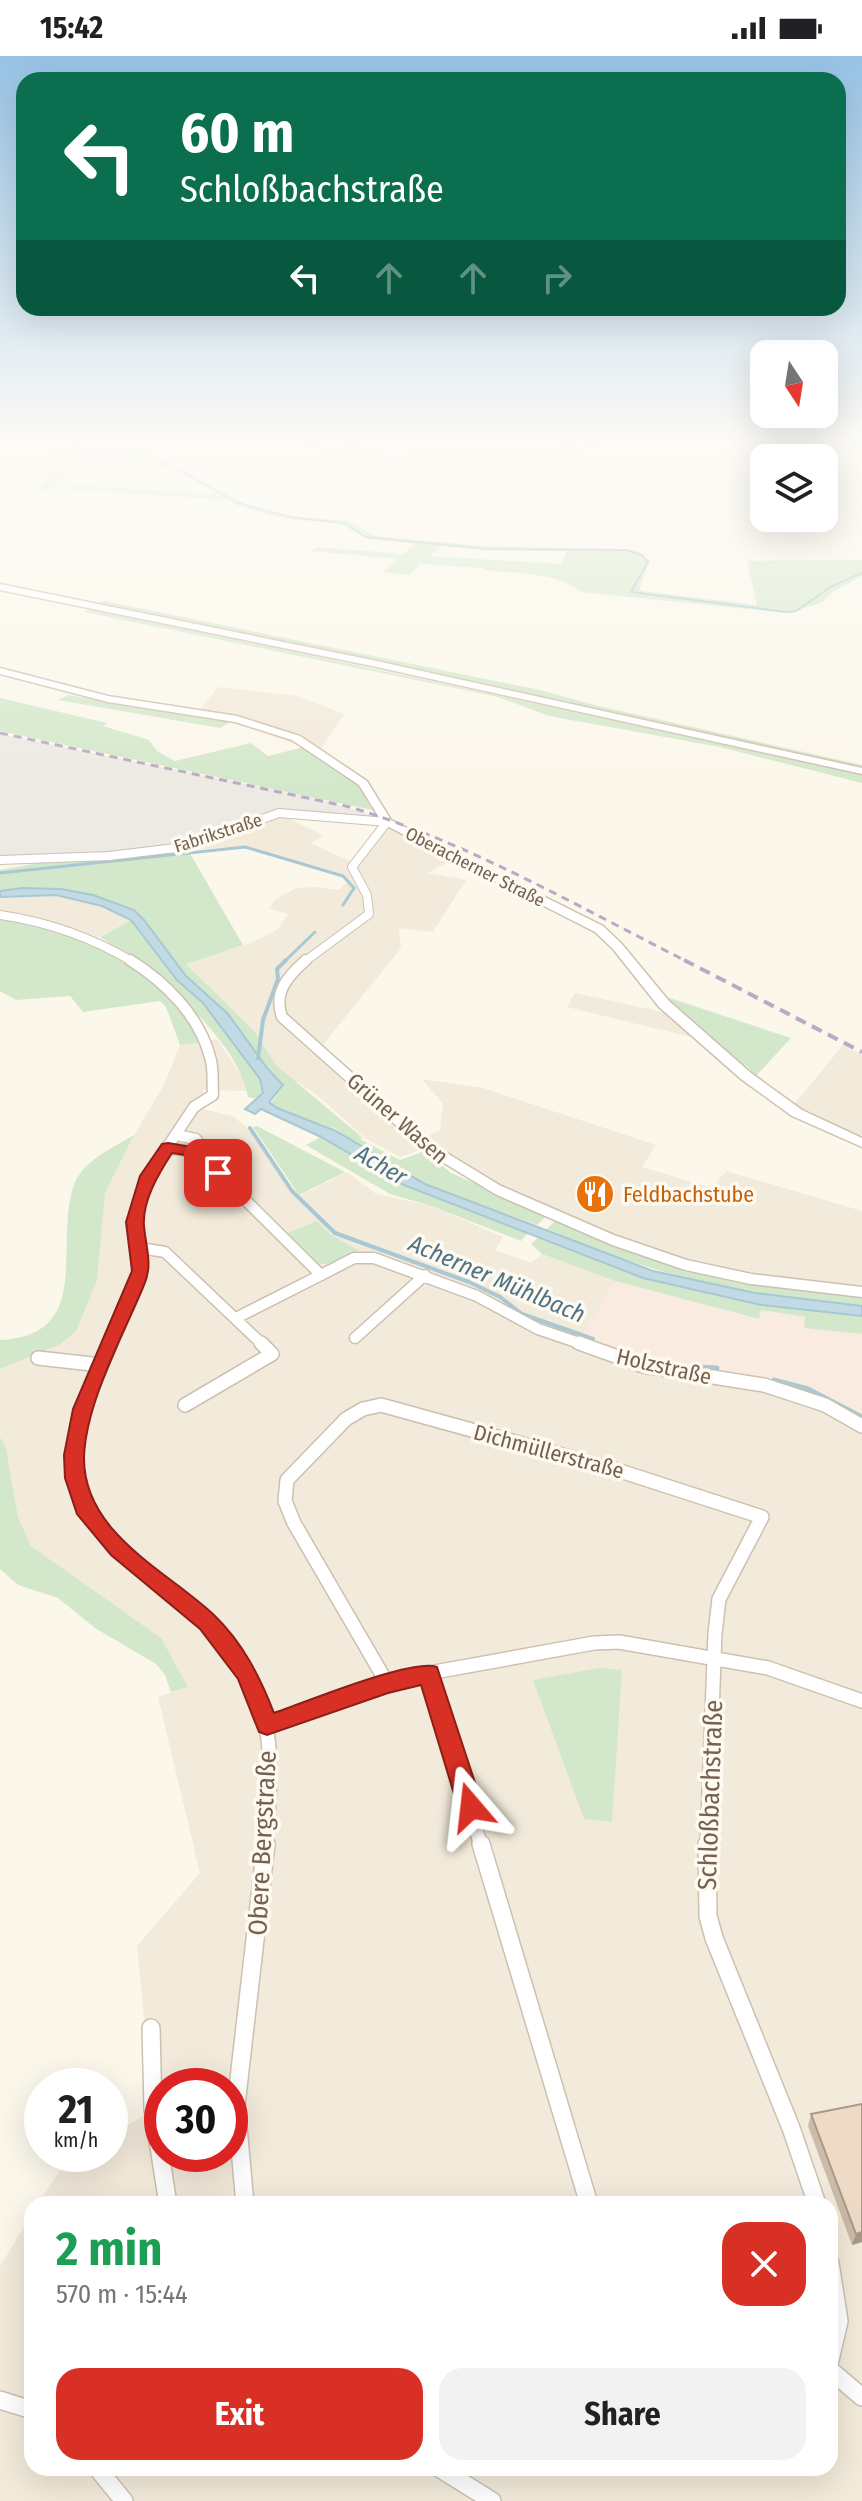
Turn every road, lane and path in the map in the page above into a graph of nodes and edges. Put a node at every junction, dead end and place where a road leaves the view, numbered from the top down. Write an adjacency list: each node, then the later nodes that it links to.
1 (0, 587): 3 (street)
2 (0, 671): 4 (street, Oberacherner Straße)
3 (862, 771)
4 (387, 822): 5 (street, Fabrikstraße); 8 (street, Oberacherner Straße); 14 (street, Grüner Wasen)
5 (0, 860)
6 (0, 915): 7 (street, Obere Bergstraße)
7 (177, 1135): 9 (street, Obere Bergstraße); 10 (street)
8 (862, 1143)
9 (168, 1148): 10 (street); 11 (street, Obere Bergstraße)
10 (197, 1152): 12 (street)
11 (140, 1248): 15 (street); 18 (street, Obere Bergstraße)
12 (321, 1275): 13 (street, Holzstraße); 15 (street, Holzstraße)
13 (425, 1275): 16 (street); 20 (street, Holzstraße)
14 (862, 1292)
15 (236, 1318): 19 (street)
16 (355, 1338)
17 (38, 1358): 18 (street)
18 (101, 1365): 25 (street, Obere Bergstraße)
19 (185, 1405)
20 (862, 1426)
21 (715, 1657): 22 (street); 23 (street, Dichmüllerstraße); 24 (street); 30 (street, Schloßbachstraße)
22 (429, 1673): 23 (street); 29 (street)
23 (387, 1683): 25 (street)
24 (862, 1701)
25 (267, 1725): 28 (street, Obere Bergstraße)
26 (151, 2028): 27 (street)
27 (167, 2196)
28 (244, 2196)
29 (587, 2196)
30 (814, 2196)
31 (838, 2377): 32 (street)
32 (862, 2397)
33 (0, 2400): 34 (street)
34 (24, 2408)
35 (104, 2476): 37 (street)
36 (452, 2476): 38 (street)
37 (124, 2501)
38 (492, 2501)

